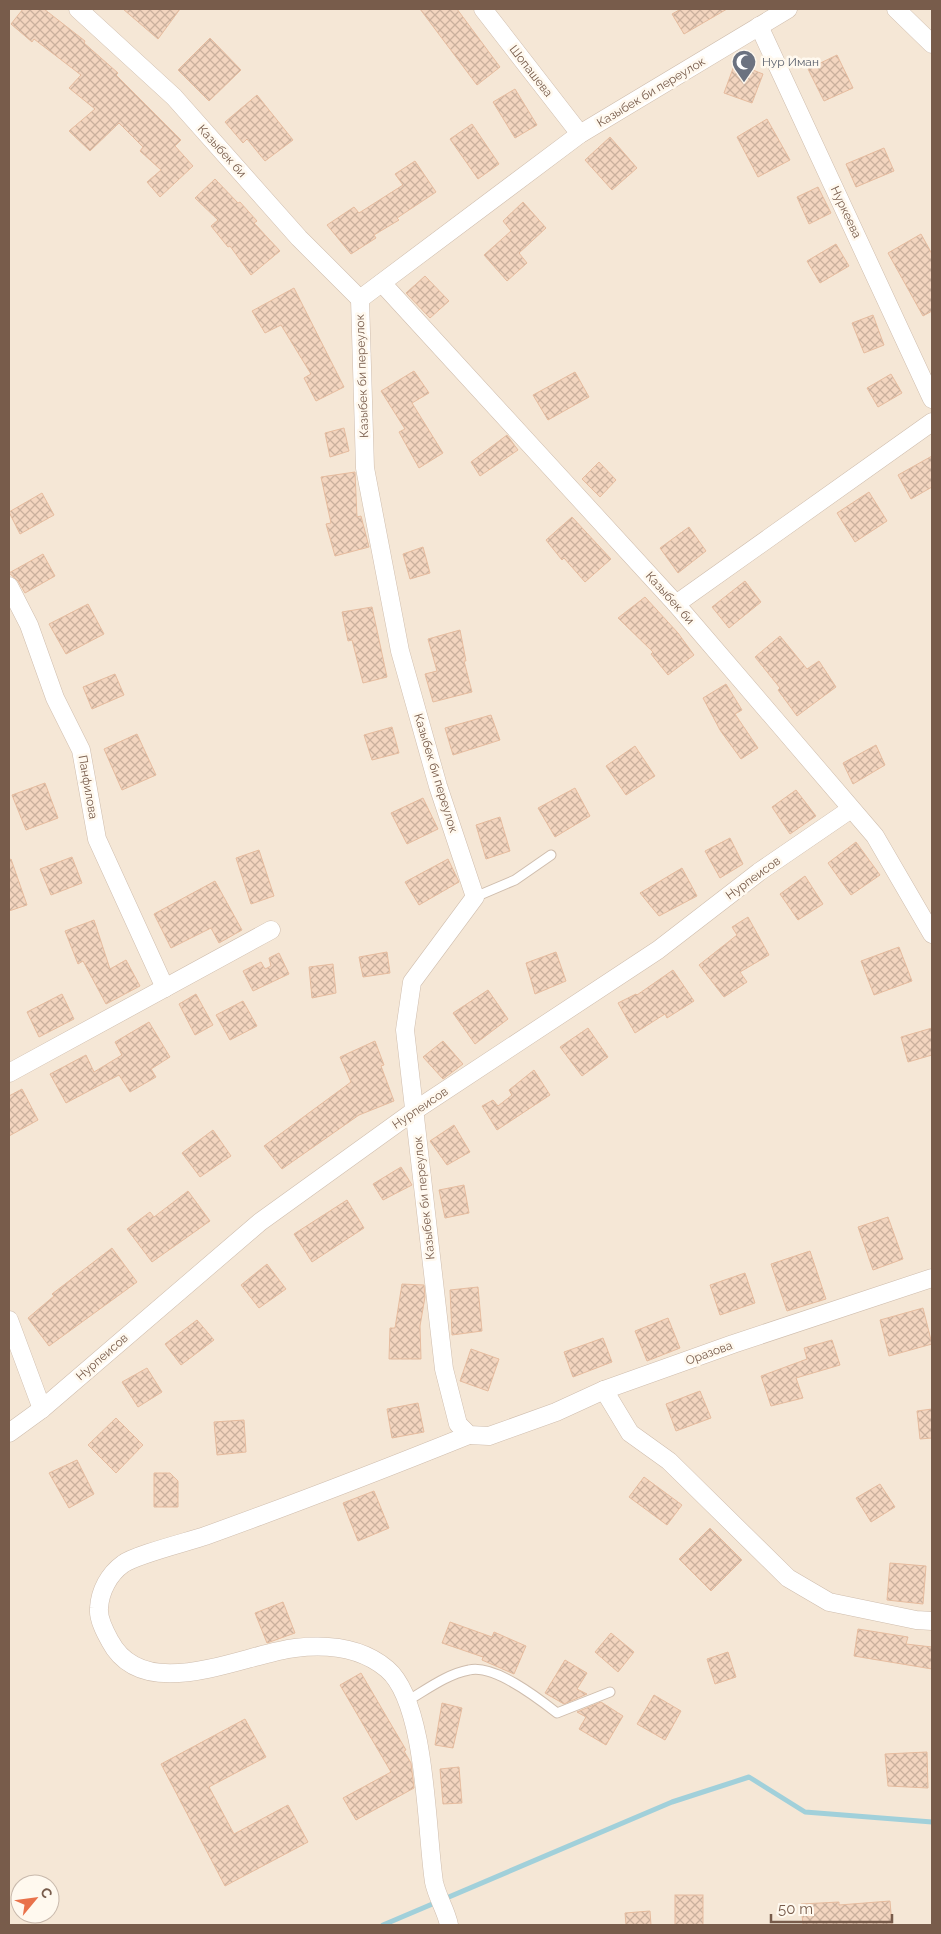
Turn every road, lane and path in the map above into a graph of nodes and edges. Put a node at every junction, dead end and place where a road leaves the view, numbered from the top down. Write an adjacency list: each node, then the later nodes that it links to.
1 (78, 9): 9 (street, Казыбек би)
2 (482, 9): 7 (street, Шопашева)
3 (788, 9): 5 (street, Казыбек би переулок)
4 (896, 9): 6 (street)
5 (759, 26): 7 (street, Казыбек би переулок); 10 (street, Нуркеева)
6 (932, 44)
7 (580, 134): 8 (street, Казыбек би переулок)
8 (382, 283): 9 (street, Казыбек би переулок); 13 (street, Казыбек би)
9 (360, 298): 16 (street, Казыбек би переулок)
10 (932, 399)
11 (932, 422): 13 (street)
12 (9, 586): 19 (street, Панфилова)
13 (676, 604): 14 (street, Казыбек би)
14 (851, 809): 18 (street, Казыбек би); 21 (street, Нурпеисов)
15 (551, 855): 16 (lane)
16 (475, 897): 21 (street, Казыбек би переулок)
17 (272, 930): 19 (street)
18 (932, 934)
19 (165, 988): 20 (street)
20 (9, 1073)
21 (414, 1111): 25 (street, Нурпеисов); 27 (street, Казыбек би переулок)
22 (932, 1278): 24 (street, Оразова)
23 (9, 1320): 25 (street)
24 (604, 1390): 27 (street, Оразова); 28 (street)
25 (42, 1409): 26 (street, Нурпеисов)
26 (9, 1433)
27 (470, 1435): 30 (street)
28 (932, 1621)
29 (610, 1692): 30 (lane)
30 (407, 1701): 31 (street)
31 (448, 1921)

